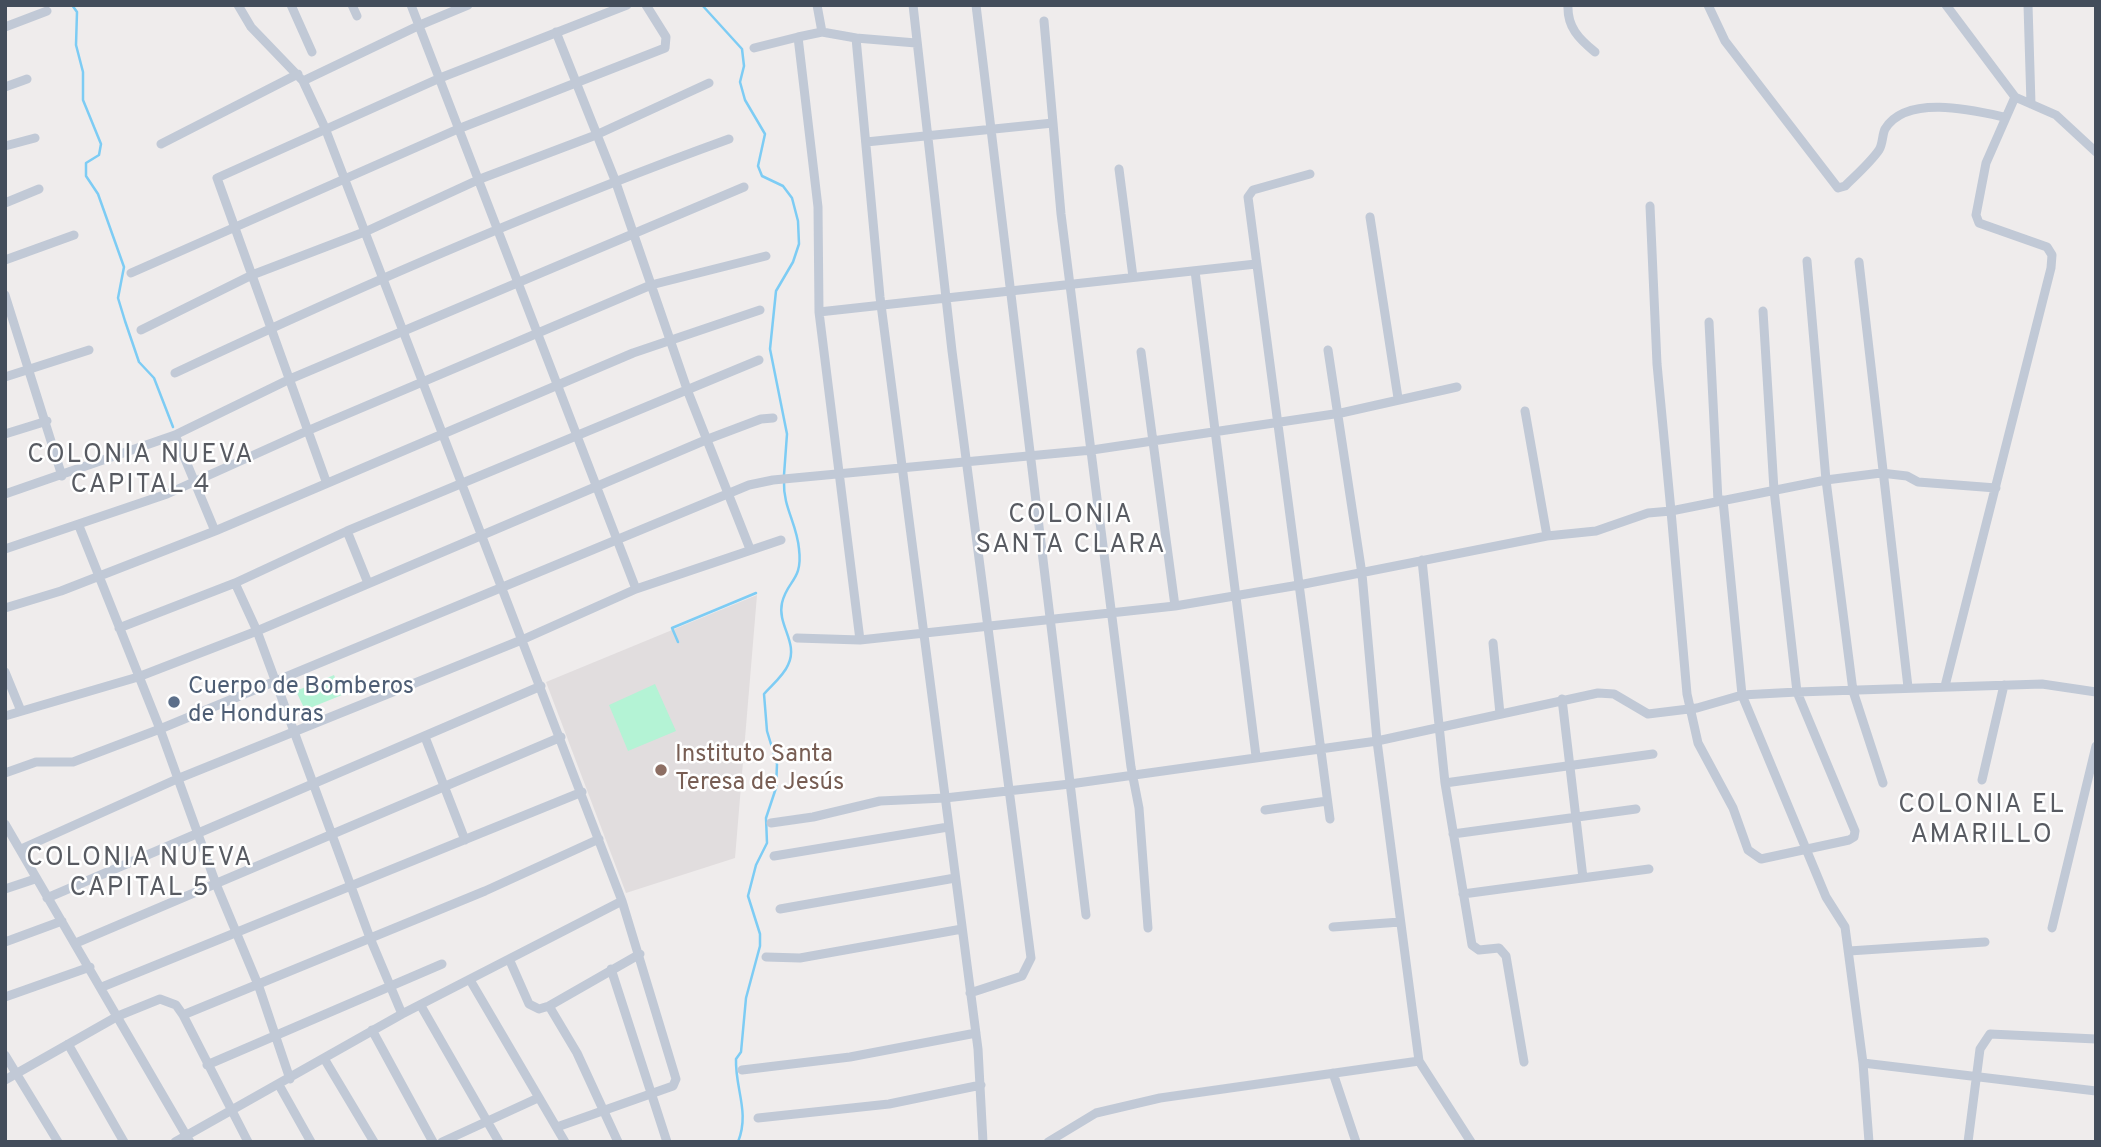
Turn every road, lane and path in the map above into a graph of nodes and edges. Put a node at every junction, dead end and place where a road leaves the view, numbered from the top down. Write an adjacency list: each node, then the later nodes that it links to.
1 (239, 5): 28 (street)
2 (291, 5): 26 (street)
3 (352, 5): 16 (street)
4 (411, 5): 18 (street)
5 (468, 5): 18 (street)
6 (627, 5): 20 (street)
7 (646, 5): 31 (street)
8 (817, 5): 21 (street)
9 (913, 5): 24 (street)
10 (976, 5): 40 (street)
11 (1568, 5): 27 (street)
12 (1708, 5): 36 (street)
13 (1946, 5): 34 (street)
14 (2028, 5): 35 (street)
15 (47, 10): 19 (street)
16 (357, 16)
17 (1044, 21): 37 (street)
18 (420, 25): 28 (street); 29 (street)
19 (5, 27)
20 (556, 32): 29 (street); 31 (street)
21 (822, 32): 22 (street); 23 (street)
22 (798, 37): 25 (street); 83 (street)
23 (856, 37): 24 (street); 45 (street)
24 (916, 43): 42 (street)
25 (754, 48)
26 (312, 52)
27 (1595, 52)
28 (301, 78): 38 (street); 46 (street)
29 (440, 78): 38 (street); 39 (street)
30 (27, 79): 33 (street)
31 (577, 83): 39 (street); 41 (street)
32 (709, 83): 41 (street)
33 (5, 87)
34 (2015, 97): 35 (street); 36 (street)
35 (2031, 104): 48 (street)
36 (2004, 117): 128 (street)
37 (1053, 123): 40 (street); 75 (street)
38 (325, 128): 51 (street); 59 (street)
39 (458, 129): 51 (street); 52 (street)
40 (991, 129): 42 (street); 77 (street)
41 (596, 135): 52 (street); 53 (street)
42 (928, 135): 45 (street); 79 (street)
43 (35, 138): 47 (street)
44 (729, 139): 53 (street)
45 (866, 142): 80 (street)
46 (161, 144)
47 (5, 146)
48 (2096, 152)
49 (1119, 169): 72 (street)
50 (1310, 174): 68 (street)
51 (345, 178): 59 (street); 61 (street)
52 (480, 179): 60 (street); 61 (street)
53 (615, 180): 60 (street); 62 (street)
54 (744, 187): 62 (street)
55 (39, 189): 56 (street)
56 (5, 203)
57 (1650, 206): 134 (street)
58 (1370, 217): 103 (street)
59 (235, 230): 70 (street); 71 (street)
60 (499, 230): 73 (street); 74 (street)
61 (367, 231): 71 (street); 73 (street)
62 (631, 233): 74 (street); 76 (street)
63 (74, 235): 65 (street)
64 (766, 256): 76 (street)
65 (5, 260)
66 (1807, 261): 125 (street)
67 (1859, 262): 121 (street)
68 (1256, 264): 69 (street); 108 (street)
69 (1195, 271): 72 (street); 110 (street)
70 (131, 273)
71 (252, 275): 86 (street); 87 (street)
72 (1133, 277): 75 (street)
73 (384, 279): 86 (street); 88 (street)
74 (519, 282): 88 (street); 89 (street)
75 (1070, 284): 77 (street); 117 (street)
76 (651, 285): 89 (street); 90 (street)
77 (1009, 291): 79 (street); 118 (street)
78 (5, 295): 84 (street)
79 (946, 298): 80 (street); 119 (street)
80 (882, 305): 83 (street); 120 (street)
81 (760, 310): 90 (street)
82 (1763, 311): 130 (street)
83 (820, 312): 122 (street)
84 (9, 318): 95 (street)
85 (1709, 322): 133 (street)
86 (272, 327): 96 (street); 98 (street)
87 (141, 330)
88 (404, 330): 98 (street); 99 (street)
89 (538, 334): 99 (street); 100 (street)
90 (669, 340): 100 (street); 102 (street)
91 (89, 350): 95 (street)
92 (1328, 350): 105 (street)
93 (1141, 352): 116 (street)
94 (759, 359): 102 (street)
95 (30, 369): 97 (street); 107 (street)
96 (175, 373)
97 (5, 376)
98 (290, 379): 109 (street); 113 (street)
99 (423, 383): 109 (street); 111 (street)
100 (558, 387): 111 (street); 114 (street)
101 (1457, 387): 103 (street)
102 (688, 392): 114 (street); 115 (street)
103 (1398, 398): 105 (street)
104 (1525, 411): 139 (street)
105 (1338, 413): 108 (street); 145 (street)
106 (773, 418): 115 (street)
107 (47, 421): 112 (street); 123 (street)
108 (1277, 422): 110 (street); 149 (street)
109 (307, 431): 124 (street); 126 (street)
110 (1215, 432): 116 (street); 152 (street)
111 (440, 433): 124 (street); 127 (street)
112 (5, 434)
113 (174, 435): 123 (street); 126 (street)
114 (576, 437): 127 (street); 129 (street)
115 (708, 439): 129 (street); 131 (street)
116 (1154, 441): 117 (street); 153 (street)
117 (1092, 450): 118 (street); 155 (street)
118 (1030, 456): 119 (street); 156 (street)
119 (966, 462): 120 (street); 157 (street)
120 (903, 468): 122 (street); 160 (street)
121 (1881, 473): 125 (street); 128 (street); 171 (street)
122 (840, 474): 131 (street); 163 (street)
123 (62, 476): 132 (street)
124 (326, 481): 136 (street)
125 (1826, 481): 130 (street); 172 (street)
126 (195, 482): 135 (street); 136 (street)
127 (460, 483): 137 (street); 138 (street)
128 (1996, 488): 170 (street)
129 (596, 489): 138 (street); 140 (street)
130 (1774, 491): 133 (street); 173 (street)
131 (728, 493): 140 (street); 142 (street)
132 (5, 494)
133 (1720, 500): 134 (street); 175 (street)
134 (1671, 511): 139 (street); 177 (street)
135 (79, 526): 143 (street); 146 (street)
136 (215, 531): 146 (street)
137 (347, 531): 147 (street); 148 (street)
138 (480, 535): 148 (street); 150 (street)
139 (1548, 536): 144 (street)
140 (615, 540): 150 (street); 151 (street)
141 (781, 540): 142 (street)
142 (750, 549): 151 (street)
143 (5, 550)
144 (1422, 561): 145 (street); 182 (street)
145 (1361, 573): 149 (street); 186 (street)
146 (97, 576): 154 (street); 158 (street)
147 (235, 583): 158 (street); 159 (street)
148 (368, 583): 159 (street)
149 (1299, 585): 152 (street); 188 (street)
150 (500, 586): 162 (street); 167 (street)
151 (636, 589): 162 (street)
152 (1236, 596): 153 (street); 190 (street)
153 (1175, 606): 155 (street)
154 (5, 608)
155 (1113, 611): 156 (street); 193 (street)
156 (1050, 619): 157 (street); 199 (street)
157 (987, 626): 160 (street); 201 (street)
158 (119, 628): 166 (street)
159 (257, 631): 166 (street); 167 (street)
160 (924, 633): 163 (street); 203 (street)
161 (797, 638): 163 (street)
162 (524, 639): 169 (street); 183 (street)
163 (860, 640)
164 (1493, 643): 179 (street)
165 (5, 672): 178 (street)
166 (138, 677): 178 (street); 181 (street)
167 (274, 683): 181 (street); 183 (street)
168 (2004, 685): 170 (street); 174 (street); 195 (street)
169 (541, 686): 184 (street); 185 (street)
170 (1945, 686): 171 (street)
171 (1908, 687): 172 (street)
172 (1853, 691): 173 (street); 197 (street)
173 (1797, 692): 175 (street); 218 (street)
174 (2096, 692)
175 (1742, 695): 177 (street); 218 (street)
176 (1562, 699): 177 (street); 179 (street); 191 (street)
177 (1690, 707): 218 (street)
178 (21, 711): 180 (street)
179 (1500, 714): 182 (street)
180 (5, 716)
181 (159, 729): 192 (street); 194 (street)
182 (1440, 729): 186 (street); 196 (street)
183 (294, 732): 194 (street); 198 (street)
184 (425, 737): 198 (street); 200 (street)
185 (561, 737): 200 (street); 202 (street)
186 (1377, 741): 188 (street); 233 (street)
187 (2096, 746): 237 (street)
188 (1321, 749): 190 (street); 204 (street)
189 (1653, 754): 191 (street)
190 (1256, 756): 193 (street)
191 (1570, 766): 196 (street); 207 (street)
192 (5, 773)
193 (1132, 773): 199 (street); 235 (street)
194 (177, 779): 212 (street); 217 (street)
195 (1982, 780)
196 (1445, 783): 213 (street)
197 (1883, 783)
198 (313, 784): 212 (street); 214 (street)
199 (1070, 784): 201 (street); 231 (street)
200 (446, 788): 214 (street); 216 (street)
201 (1007, 791): 203 (street); 254 (street)
202 (582, 792): 215 (street); 216 (street)
203 (944, 798): 209 (street); 211 (street)
204 (1328, 801): 206 (street); 208 (street)
205 (1636, 809): 207 (street)
206 (1265, 810)
207 (1576, 817): 213 (street); 222 (street)
208 (1330, 819)
209 (771, 823)
210 (6, 826): 217 (street)
211 (948, 827): 219 (street); 221 (street)
212 (197, 832): 224 (street); 228 (street)
213 (1453, 834): 227 (street)
214 (333, 835): 224 (street); 225 (street)
215 (598, 839): 229 (street); 239 (street)
216 (465, 840): 225 (street)
217 (21, 849): 223 (street)
218 (1808, 851): 243 (street)
219 (774, 856)
220 (1649, 869): 222 (street)
221 (955, 878): 230 (street); 236 (street)
222 (1583, 878): 227 (street)
223 (35, 879): 226 (street); 228 (street)
224 (216, 884): 238 (street); 242 (street)
225 (351, 888): 238 (street); 239 (street)
226 (5, 889)
227 (1462, 894): 269 (street)
228 (47, 898): 232 (street)
229 (622, 901): 244 (street); 246 (street)
230 (780, 909)
231 (1086, 915)
232 (62, 921): 240 (street); 242 (street)
233 (1401, 922): 234 (street); 268 (street)
234 (1333, 927)
235 (1148, 928)
236 (962, 929): 245 (street); 254 (street)
237 (2052, 929)
238 (237, 934): 252 (street); 253 (street)
239 (370, 938): 251 (street); 253 (street)
240 (5, 942)
241 (1985, 942): 243 (street)
242 (76, 943): 248 (street)
243 (1849, 951): 270 (street)
244 (640, 954): 249 (street); 281 (street)
245 (766, 957)
246 (510, 961): 250 (street); 257 (street)
247 (442, 964): 251 (street)
248 (90, 967): 252 (street); 255 (street)
249 (611, 969): 257 (street); 281 (street)
250 (470, 980): 256 (street); 282 (street)
251 (391, 986): 258 (street); 263 (street)
252 (102, 987): 260 (street)
253 (259, 987): 259 (street); 263 (street)
254 (970, 993): 262 (street)
255 (5, 998)
256 (421, 1006): 258 (street); 286 (street)
257 (549, 1006): 284 (street)
258 (402, 1014): 261 (street)
259 (183, 1015): 260 (street); 271 (street)
260 (118, 1016): 265 (street); 288 (street)
261 (372, 1030): 267 (street); 296 (street)
262 (975, 1033): 272 (street); 279 (street)
263 (275, 1035): 271 (street); 276 (street)
264 (2096, 1040): 275 (street)
265 (68, 1044): 274 (street); 291 (street)
266 (5, 1055): 274 (street)
267 (325, 1060): 276 (street); 295 (street)
268 (1419, 1061): 273 (street); 304 (street)
269 (1524, 1062)
270 (1863, 1063): 275 (street); 305 (street)
271 (207, 1065): 283 (street)
272 (742, 1070)
273 (1333, 1073): 302 (street); 303 (street)
274 (19, 1074): 277 (street); 290 (street)
275 (1975, 1077): 280 (street); 306 (street)
276 (290, 1079): 278 (street)
277 (5, 1080)
278 (279, 1085): 283 (street); 294 (street)
279 (981, 1085): 285 (street); 289 (street)
280 (2096, 1091)
281 (651, 1093): 284 (street); 301 (street)
282 (538, 1098): 286 (street); 287 (street)
283 (231, 1110): 288 (street); 293 (street)
284 (603, 1111): 287 (street); 300 (street)
285 (758, 1118)
286 (486, 1119): 297 (street); 298 (street)
287 (556, 1127): 299 (street)
288 (188, 1139): 292 (street)
289 (980, 1141)
290 (58, 1142)
291 (124, 1142)
292 (175, 1142)
293 (248, 1142)
294 (311, 1142)
295 (374, 1142)
296 (433, 1142)
297 (442, 1142)
298 (499, 1142)
299 (565, 1142)
300 (618, 1142)
301 (667, 1142)
302 (1048, 1142)
303 (1356, 1142)
304 (1471, 1142)
305 (1869, 1142)
306 (1968, 1142)

